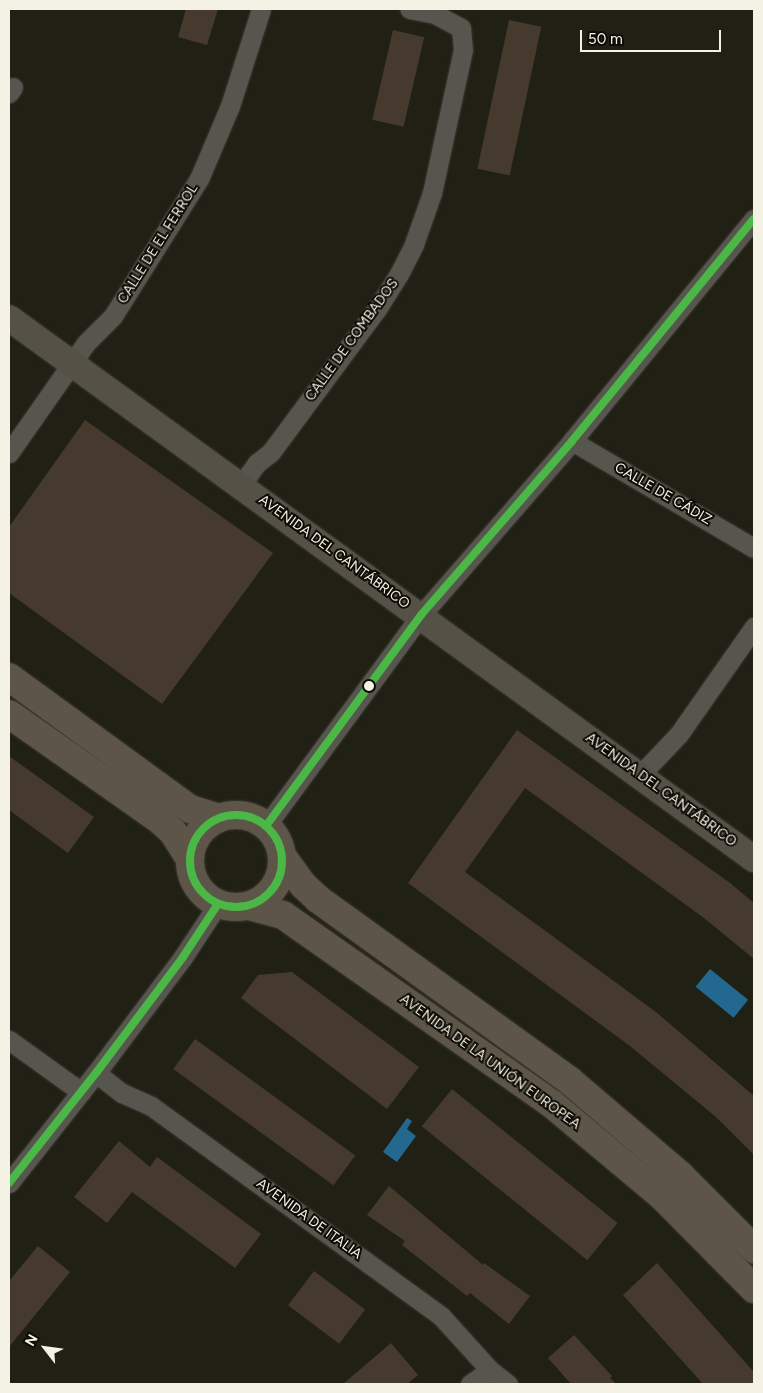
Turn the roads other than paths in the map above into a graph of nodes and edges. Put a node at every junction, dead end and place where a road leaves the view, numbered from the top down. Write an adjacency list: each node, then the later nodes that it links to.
1 (261, 9): 5 (street, CALLE DE EL FERROL)
2 (409, 9): 8 (street, CALLE DE COMBADOS)
3 (754, 218): 6 (street)
4 (9, 318): 5 (street, AVENIDA DEL CANTÁBRICO)
5 (72, 364): 7 (street, CALLE DE EL FERROL); 8 (street, AVENIDA DEL CANTÁBRICO)
6 (572, 441): 9 (street, CALLE DE CÁDIZ); 10 (street)
7 (9, 453)
8 (241, 485): 10 (street, AVENIDA DEL CANTÁBRICO)
9 (754, 548)
10 (421, 616): 14 (street, AVENIDA DEL CANTÁBRICO); 16 (street)
11 (754, 627): 14 (street)
12 (9, 677): 15 (main road)
13 (9, 714): 18 (main road)
14 (640, 774): 19 (street, AVENIDA DEL CANTÁBRICO)
15 (220, 818): 16 (main road); 18 (main road)
16 (266, 826): 17 (main road)
17 (282, 856): 21 (main road); 26 (main road, AVENIDA DE LA UNIÓN EUROPEA)
18 (190, 859): 20 (main road)
19 (754, 859)
20 (218, 904): 21 (main road); 23 (street)
21 (249, 906): 27 (main road, AVENIDA DE LA UNIÓN EUROPEA)
22 (9, 1040): 24 (street)
23 (96, 1073): 24 (street); 28 (street, AVENIDA DE ITALIA)
24 (81, 1092): 25 (street)
25 (9, 1183)
26 (754, 1249)
27 (754, 1289)
28 (490, 1370): 29 (street); 30 (street, AVENIDA DE ITALIA)
29 (470, 1384)
30 (508, 1384)

